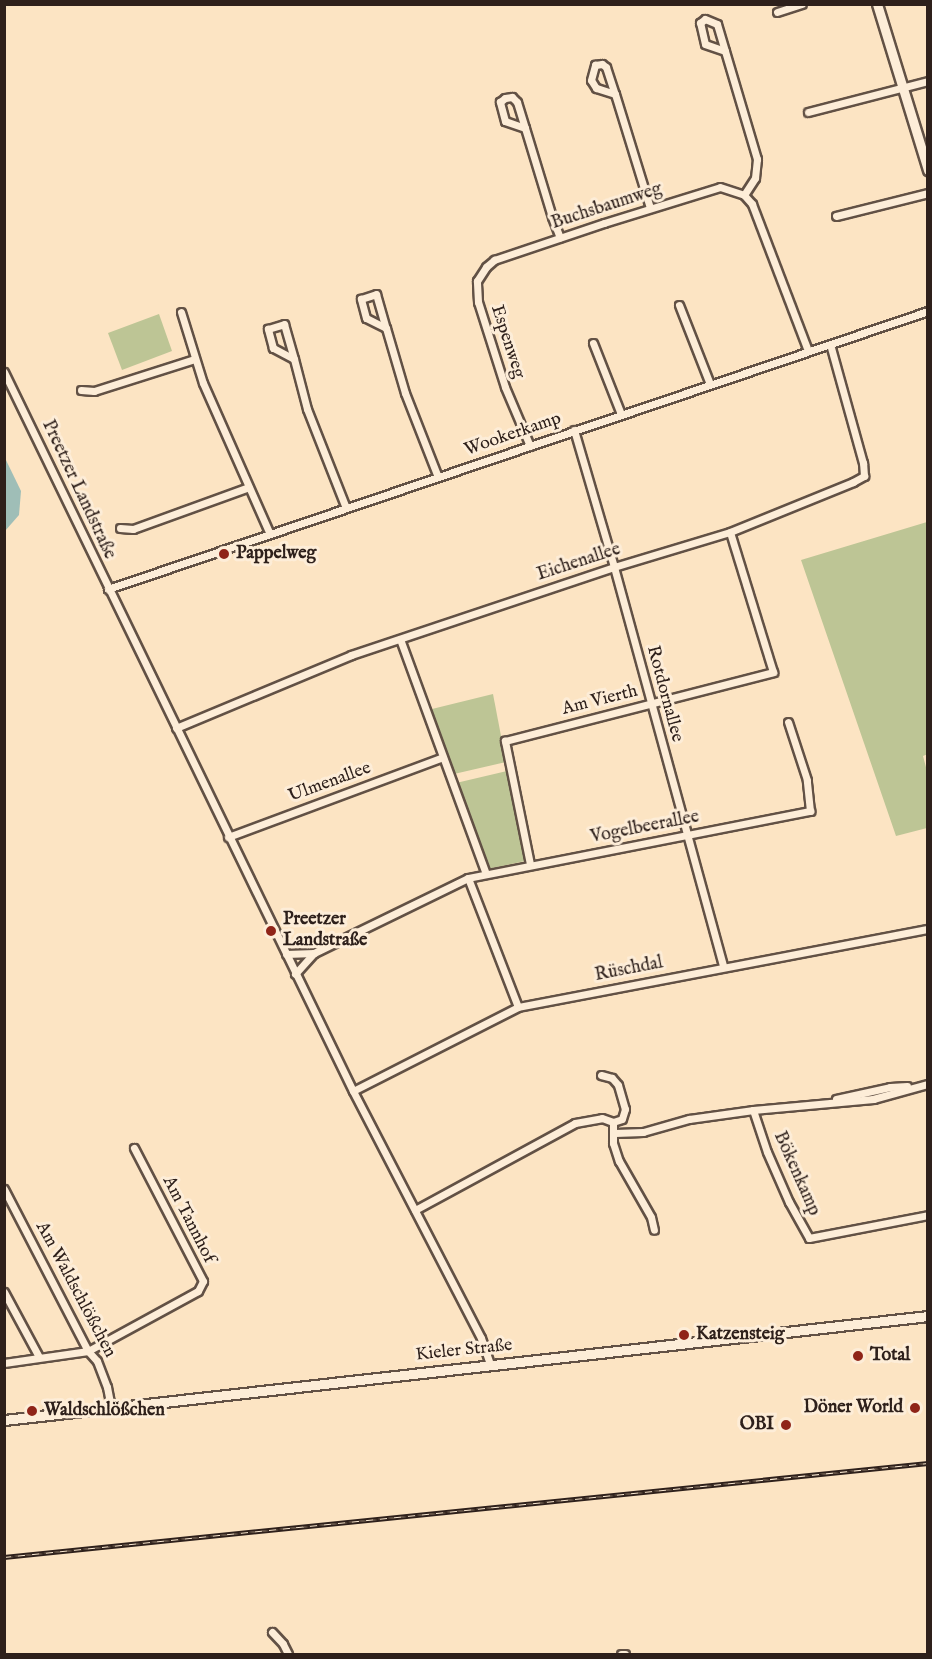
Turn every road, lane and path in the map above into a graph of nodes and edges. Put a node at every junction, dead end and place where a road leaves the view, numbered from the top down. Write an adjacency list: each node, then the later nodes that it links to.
1 (802, 4): 3 (street)
2 (877, 4): 6 (main road)
3 (777, 12)
4 (725, 51): 4 (street); 13 (street)
5 (927, 81): 6 (street)
6 (902, 86): 8 (street); 10 (main road)
7 (615, 94): 7 (street); 14 (street)
8 (808, 112)
9 (525, 128): 9 (street); 16 (street)
10 (925, 155): 11 (main road)
11 (927, 171)
12 (927, 193): 15 (street)
13 (744, 195): 14 (street, Buchsbaumweg); 24 (street)
14 (650, 208): 16 (street, Buchsbaumweg)
15 (836, 216)
16 (560, 238): 17 (street, Buchsbaumweg)
17 (504, 257): 32 (street, Espenweg)
18 (679, 305): 28 (street)
19 (927, 311): 23 (street, Wookerkamp)
20 (181, 312): 26 (street)
21 (386, 328): 21 (street); 33 (street)
22 (593, 344): 30 (street)
23 (830, 344): 24 (street, Wookerkamp); 37 (street, Eichenallee)
24 (808, 351): 28 (street, Wookerkamp)
25 (294, 358): 25 (street); 35 (street)
26 (195, 359): 29 (street); 34 (street)
27 (4, 372): 40 (street, Preetzer Landstraße)
28 (710, 384): 30 (street, Wookerkamp)
29 (81, 390)
30 (621, 414): 31 (street, Wookerkamp)
31 (574, 430): 32 (street, Wookerkamp); 39 (street, Rotdornallee)
32 (530, 446): 33 (street, Wookerkamp)
33 (438, 477): 35 (street, Wookerkamp)
34 (249, 487): 36 (street); 38 (street)
35 (346, 508): 38 (street, Wookerkamp)
36 (120, 528)
37 (730, 532): 39 (street, Eichenallee); 42 (street, Am Vierth)
38 (270, 534): 40 (street, Wookerkamp)
39 (614, 567): 41 (street, Eichenallee); 42 (street, Rotdornallee)
40 (108, 589): 44 (street, Preetzer Landstraße)
41 (400, 639): 44 (street, Eichenallee); 45 (street)
42 (651, 703): 46 (street, Rotdornallee); 48 (street, Am Vierth)
43 (788, 722): 46 (street, Vogelbeerallee)
44 (176, 728): 47 (street, Preetzer Landstraße)
45 (443, 757): 47 (street, Ulmenallee); 49 (street)
46 (686, 835): 48 (street, Vogelbeerallee); 54 (street, Rotdornallee)
47 (228, 837): 53 (street, Preetzer Landstraße)
48 (530, 864): 49 (street, Vogelbeerallee)
49 (486, 874): 50 (street, Vogelbeerallee)
50 (468, 878): 52 (street, Vogelbeerallee); 56 (street)
51 (927, 929): 54 (street, Rüschdal)
52 (314, 953): 53 (street); 55 (street)
53 (286, 954): 55 (street, Preetzer Landstraße)
54 (723, 966): 56 (street, Rüschdal)
55 (296, 974): 59 (street, Preetzer Landstraße)
56 (518, 1007): 59 (street, Rüschdal)
57 (601, 1075): 61 (street)
58 (927, 1084): 60 (street)
59 (353, 1091): 67 (street, Preetzer Landstraße)
60 (753, 1110): 63 (street); 68 (street, Bökenkamp)
61 (622, 1119): 62 (street); 63 (street)
62 (613, 1122): 64 (street); 67 (street)
63 (626, 1131): 64 (street)
64 (615, 1133): 69 (street)
65 (134, 1148): 72 (street, Am Tannhof)
66 (4, 1189): 72 (street, Am Waldschlößchen)
67 (415, 1210): 75 (street, Preetzer Landstraße)
68 (927, 1215)
69 (654, 1230)
70 (4, 1292): 73 (street)
71 (927, 1316): 75 (main road, Kieler Straße)
72 (88, 1352): 73 (street); 76 (street, Am Waldschlößchen)
73 (39, 1357): 74 (street)
74 (4, 1363)
75 (490, 1364): 76 (main road, Kieler Straße)
76 (111, 1408): 77 (main road, Kieler Straße)
77 (4, 1420)
78 (272, 1632): 79 (street)
79 (288, 1654)

